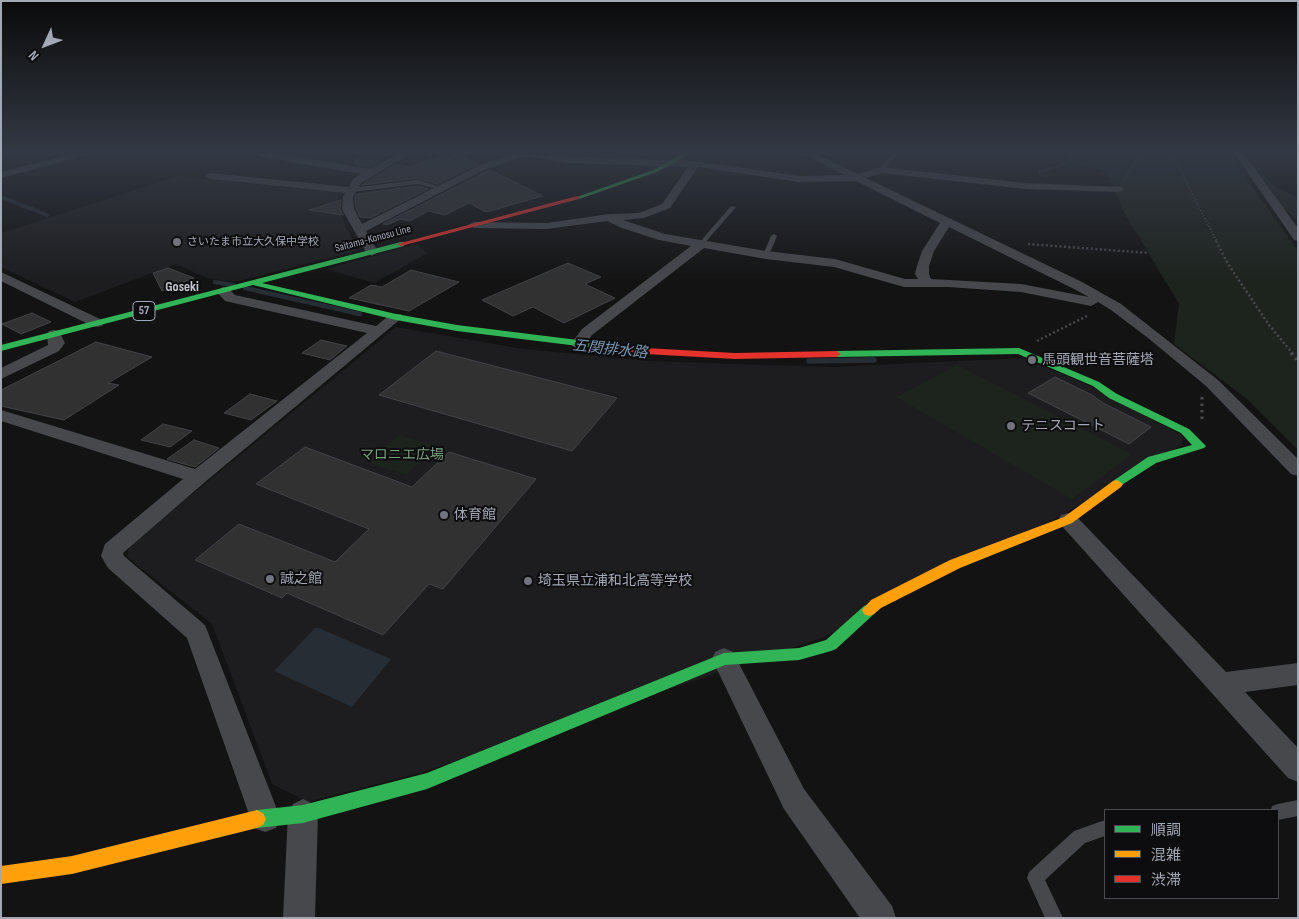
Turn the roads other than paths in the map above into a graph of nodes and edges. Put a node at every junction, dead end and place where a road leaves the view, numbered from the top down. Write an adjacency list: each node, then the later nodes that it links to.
1 (349, 197): 11 (street)
2 (423, 197): 11 (street)
3 (583, 197): 10 (street, Saitama-Konosu Line / 57)
4 (672, 197): 8 (street)
5 (895, 197): 9 (street)
6 (1269, 197): 13 (street)
7 (733, 207): 14 (lane)
8 (609, 217): 10 (street); 14 (street)
9 (946, 222): 18 (street); 19 (street)
10 (474, 225): 15 (street, Saitama-Konosu Line / 57)
11 (360, 229): 15 (street)
12 (774, 236): 16 (lane)
13 (1298, 237)
14 (701, 244): 16 (street); 27 (street)
15 (372, 252): 20 (street, Saitama-Konosu Line / 57)
16 (766, 254): 19 (street)
17 (1, 276): 23 (street)
18 (1071, 282): 21 (street); 25 (street)
19 (926, 284): 21 (street)
20 (239, 286): 22 (street); 23 (street, Saitama-Konosu Line / 57); 24 (street)
21 (1090, 302): 25 (street)
22 (396, 317): 24 (street); 27 (street)
23 (97, 323): 26 (street, Saitama-Konosu Line / 57)
24 (378, 331): 32 (street)
25 (1149, 332): 31 (street)
26 (54, 334): 28 (street, Saitama-Konosu Line / 57); 29 (street)
27 (578, 344): 33 (street)
28 (1, 348)
29 (1, 374)
30 (1, 415): 32 (street)
31 (1298, 470)
32 (198, 477): 41 (street)
33 (1068, 520): 34 (street); 36 (street)
34 (724, 659): 40 (street); 45 (street)
35 (1298, 674): 36 (street)
36 (1220, 684): 37 (street)
37 (1298, 768)
38 (1298, 808): 39 (lane)
39 (1279, 812)
40 (303, 814): 41 (street); 44 (street)
41 (265, 818): 43 (street)
42 (1104, 828): 46 (lane)
43 (1, 875)
44 (299, 918)
45 (880, 918)
46 (1054, 918)

